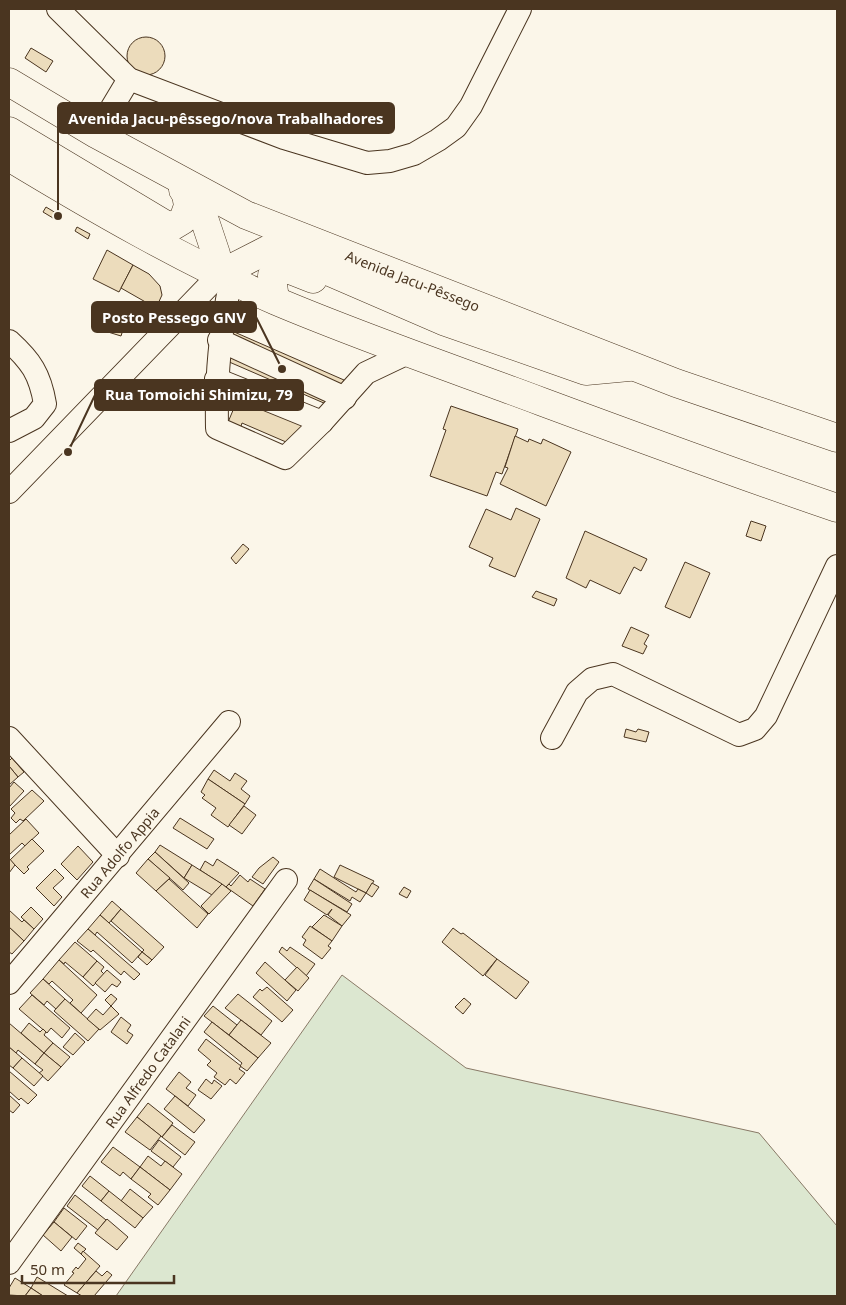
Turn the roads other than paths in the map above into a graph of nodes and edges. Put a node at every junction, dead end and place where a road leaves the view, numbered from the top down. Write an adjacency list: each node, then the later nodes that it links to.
1 (58, 9): 3 (street)
2 (520, 9): 3 (street)
3 (129, 79): 6 (street)
4 (9, 82): 6 (highway, Avenida Jacu-Pêssego)
5 (9, 131): 8 (highway)
6 (96, 134): 8 (highway, Avenida Jacu-Pêssego)
7 (9, 157): 9 (highway)
8 (180, 185): 9 (highway); 15 (highway, Avenida Jacu-Pêssego)
9 (225, 277): 10 (highway); 11 (street); 13 (highway); 21 (street)
10 (275, 300): 13 (highway); 14 (highway)
11 (219, 340): 16 (street); 17 (street)
12 (9, 341): 19 (street)
13 (512, 345): 15 (highway)
14 (408, 353): 17 (street); 22 (highway)
15 (635, 367): 20 (highway, Avenida Jacu-Pêssego)
16 (216, 379): 18 (street); 18 (street)
17 (345, 398): 18 (street)
18 (322, 422)
19 (9, 432)
20 (837, 438)
21 (9, 492)
22 (837, 508)
23 (837, 566): 26 (street)
24 (229, 722): 27 (street, Rua Adolfo Appia)
25 (9, 738): 27 (street)
26 (552, 738)
27 (118, 856): 29 (street, Rua Adolfo Appia)
28 (286, 880): 30 (street, Rua Alfredo Catalani)
29 (9, 983)
30 (9, 1263)

